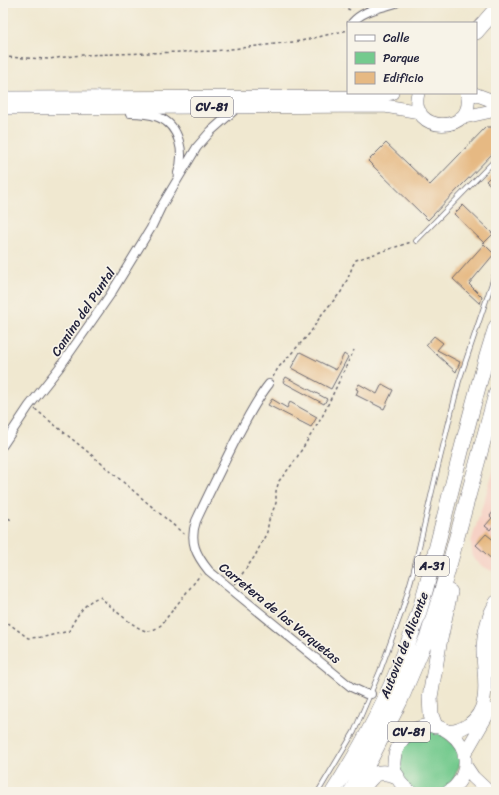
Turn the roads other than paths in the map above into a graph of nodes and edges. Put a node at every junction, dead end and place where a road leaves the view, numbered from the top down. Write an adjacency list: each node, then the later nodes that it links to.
1 (396, 3): 2 (street)
2 (384, 5): 4 (street)
3 (496, 9): 5 (highway)
4 (353, 22)
5 (477, 31)
6 (344, 93): 13 (main road, CV-81)
7 (354, 94): 12 (main road, CV-81)
8 (378, 94): 12 (main road, CV-81)
9 (418, 94): 19 (main road)
10 (467, 94): 20 (main road)
11 (475, 94): 14 (main road)
12 (364, 95)
13 (3, 98)
14 (496, 102)
15 (70, 107): 16 (main road, CV-81); 17 (main road, CV-81); 22 (street, Camino del Puntal)
16 (239, 107): 19 (main road, CV-81); 22 (street, Camino del Puntal)
17 (3, 108)
18 (496, 110): 20 (main road, CV-81)
19 (420, 112): 20 (main road, CV-81)
20 (460, 118)
21 (496, 159): 23 (lane)
22 (173, 186): 28 (street, Camino del Puntal)
23 (416, 241)
24 (496, 271): 32 (lane)
25 (496, 327): 37 (highway, Autovía de Alicante / A-31)
26 (269, 384): 32 (street, Carretera de las Varquetas)
27 (496, 394): 29 (highway, Autovía de Alicante / A-31)
28 (3, 445)
29 (460, 529): 33 (highway); 38 (highway, Autovía de Alicante / A-31)
30 (496, 602): 33 (main road, CV-81)
31 (496, 625): 34 (main road)
32 (371, 694): 36 (lane)
33 (441, 729): 34 (main road, CV-81); 35 (main road, CV-81)
34 (465, 760): 41 (main road); 42 (main road, CV-81)
35 (399, 783): 39 (highway); 40 (main road)
36 (318, 792)
37 (333, 792)
38 (351, 792)
39 (360, 792)
40 (411, 792)
41 (448, 792)
42 (489, 792)

